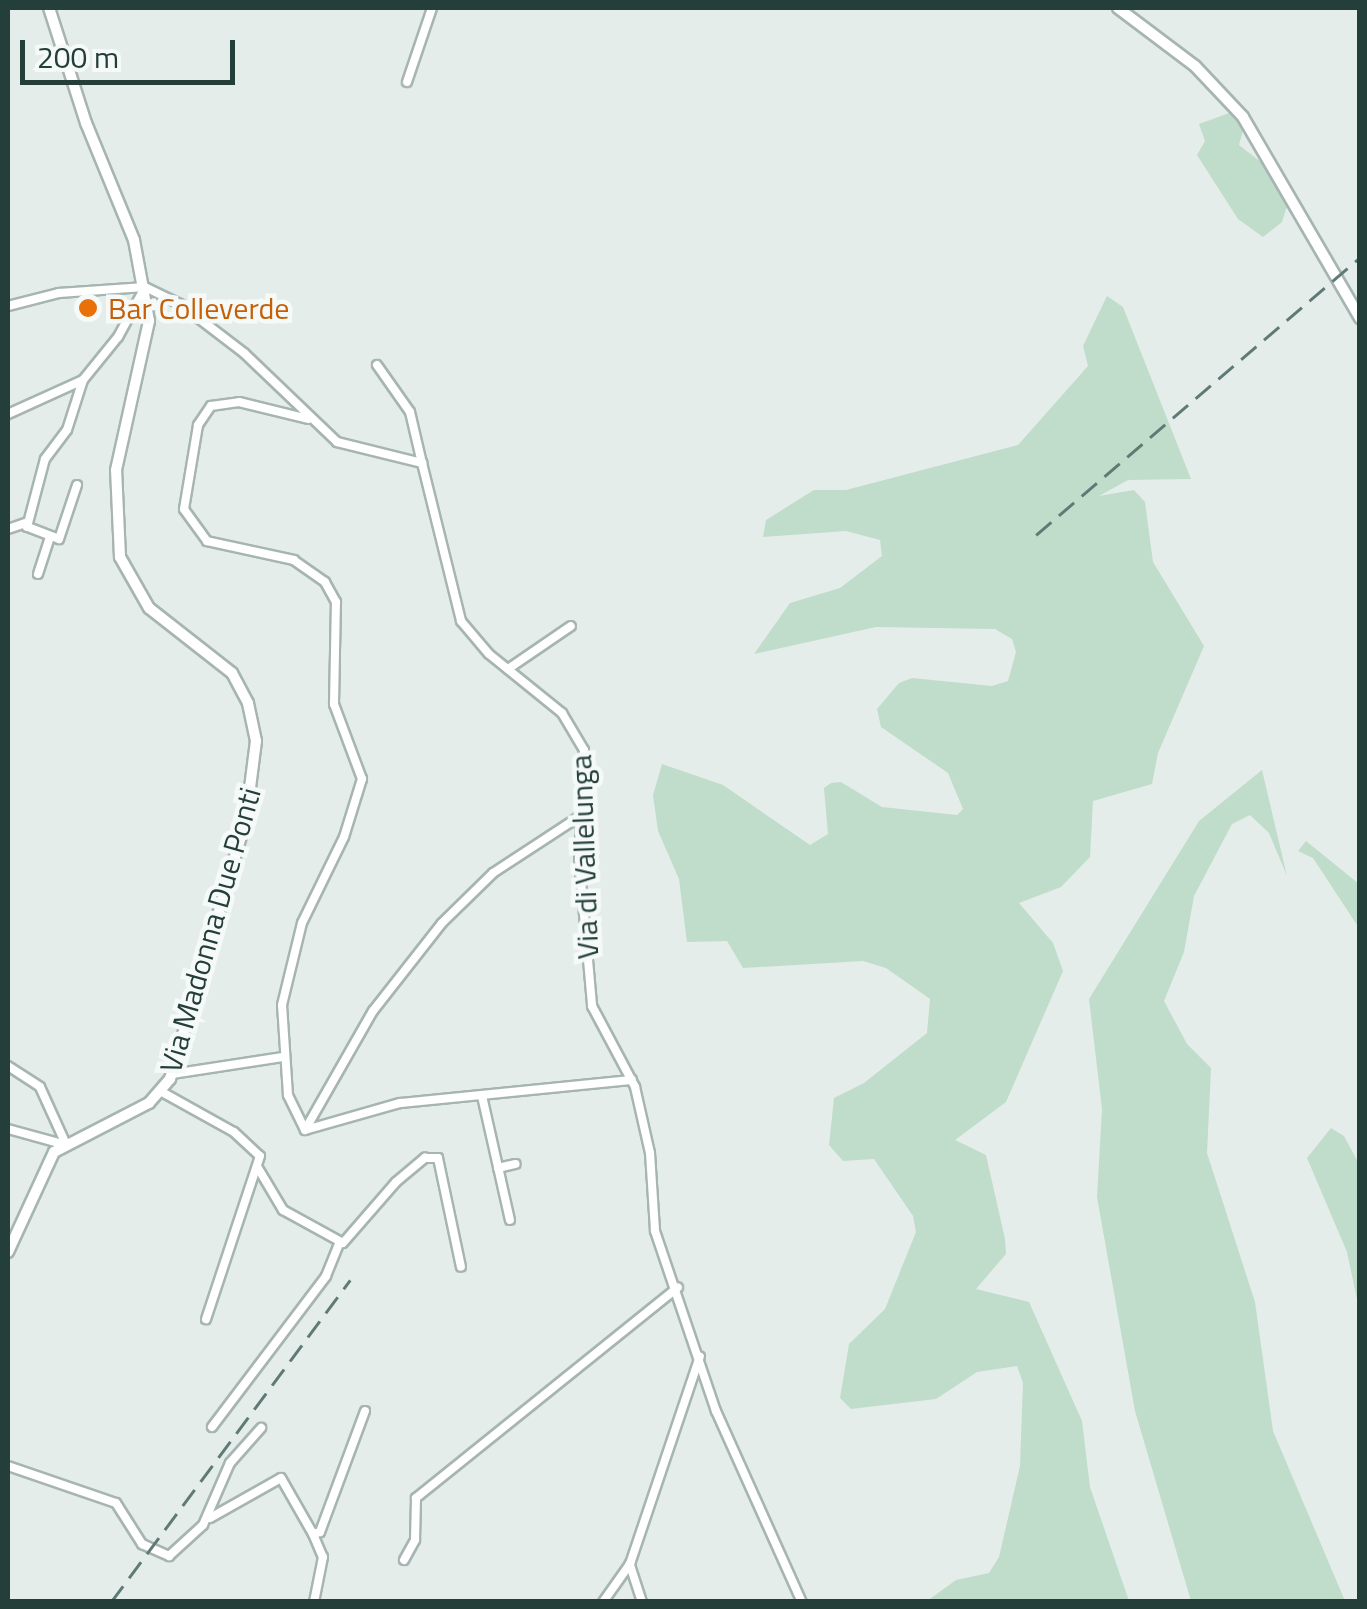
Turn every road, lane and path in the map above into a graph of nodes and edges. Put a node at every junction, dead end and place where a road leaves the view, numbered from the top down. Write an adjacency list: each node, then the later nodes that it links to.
1 (49, 8): 5 (main road, Via Madonna Due Ponti)
2 (432, 8): 4 (street)
3 (1118, 8): 7 (main road)
4 (407, 82)
5 (144, 287): 6 (street); 9 (street); 11 (street); 23 (main road, Via Madonna Due Ponti)
6 (8, 306)
7 (1360, 318)
8 (376, 365): 12 (street, Via di Vallelunga)
9 (84, 380): 10 (street); 14 (street)
10 (8, 414)
11 (311, 420): 12 (street); 21 (street)
12 (422, 463): 19 (street, Via di Vallelunga)
13 (77, 484): 16 (street)
14 (25, 523): 15 (street); 16 (street)
15 (8, 529)
16 (50, 538): 17 (street)
17 (38, 574)
18 (571, 626): 19 (street)
19 (508, 670): 20 (street, Via di Vallelunga)
20 (583, 814): 24 (street, Via di Vallelunga); 28 (street)
21 (283, 1056): 23 (street); 28 (street)
22 (8, 1066): 29 (street)
23 (172, 1074): 25 (main road, Via Madonna Due Ponti)
24 (632, 1080): 26 (street); 37 (street, Via di Vallelunga)
25 (162, 1092): 29 (main road, Via Madonna Due Ponti); 31 (street)
26 (482, 1096): 28 (street); 32 (street)
27 (8, 1129): 29 (street)
28 (305, 1130)
29 (64, 1143): 35 (main road)
30 (516, 1164): 32 (street)
31 (258, 1168): 34 (street); 38 (street)
32 (498, 1168): 33 (street)
33 (510, 1220)
34 (340, 1242): 36 (street); 41 (street)
35 (8, 1252)
36 (461, 1267)
37 (678, 1287): 39 (street, Via di Vallelunga); 46 (street)
38 (206, 1319)
39 (700, 1356): 47 (street); 51 (street, Via di Vallelunga)
40 (365, 1411): 45 (street)
41 (212, 1427)
42 (262, 1428): 44 (street)
43 (8, 1466): 44 (street)
44 (206, 1520): 45 (street)
45 (313, 1534): 48 (street)
46 (404, 1560)
47 (630, 1564): 49 (street); 50 (street)
48 (314, 1602)
49 (603, 1602)
50 (642, 1602)
51 (802, 1602)

